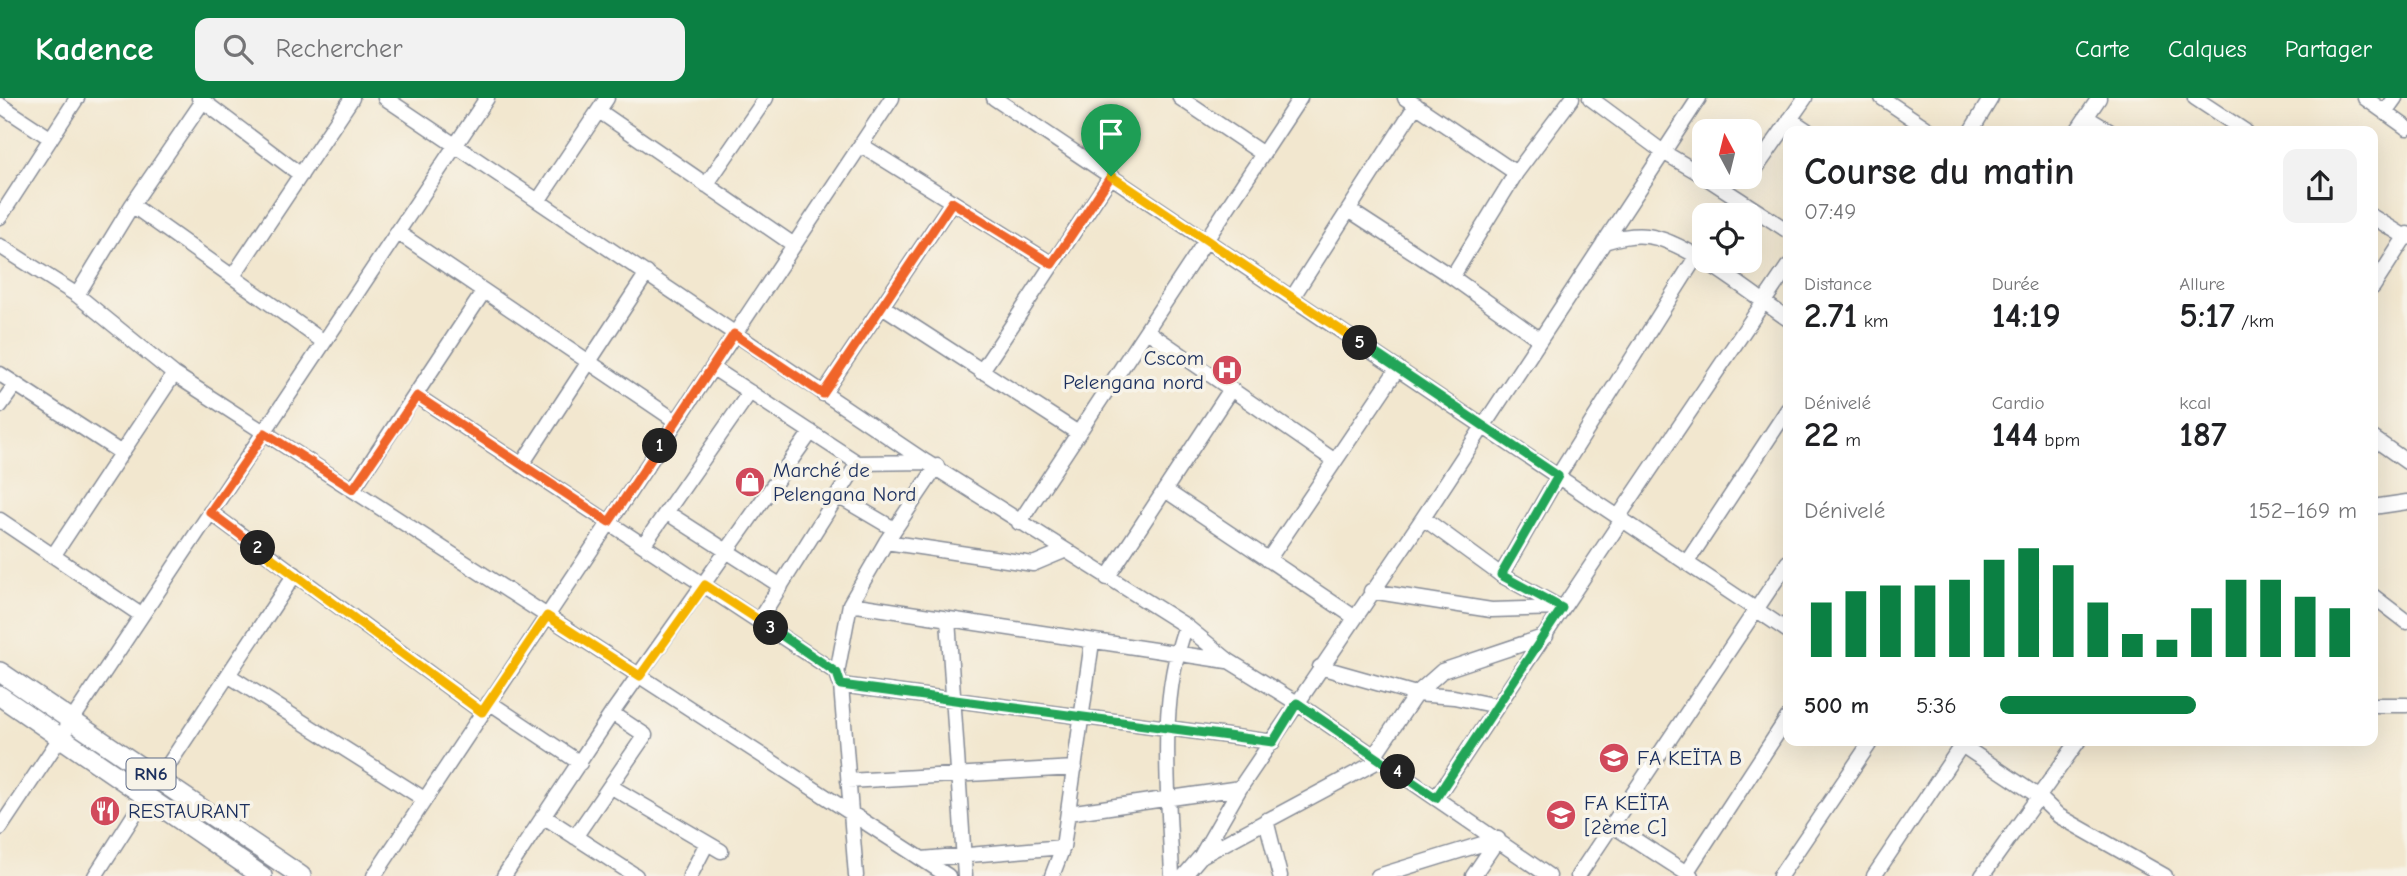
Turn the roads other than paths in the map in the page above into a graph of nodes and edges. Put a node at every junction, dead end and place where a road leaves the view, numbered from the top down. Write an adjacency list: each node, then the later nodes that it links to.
1 (77, 98): 38 (street)
2 (352, 98): 46 (street)
3 (385, 98): 40 (street)
4 (487, 98): 40 (street)
5 (607, 98): 25 (street)
6 (766, 98): 48 (street)
7 (892, 98): 39 (street)
8 (994, 98): 23 (street)
9 (1180, 98): 42 (street)
10 (1300, 98): 42 (street)
11 (1573, 98): 45 (street)
12 (1590, 98): 41 (street)
13 (1699, 98): 41 (street)
14 (1805, 98): 28 (street)
15 (1882, 98): 31 (street)
16 (1991, 98): 32 (street)
17 (2099, 98): 27 (street)
18 (2365, 98): 26 (street)
19 (2395, 98): 26 (street)
20 (201, 99): 46 (street); 54 (street)
21 (2200, 99): 35 (street)
22 (1410, 102): 45 (street); 55 (street)
23 (1016, 104): 47 (street)
24 (0, 105): 38 (street)
25 (599, 111): 48 (street); 52 (street)
26 (2385, 112): 36 (street)
27 (2086, 117): 33 (street); 34 (street)
28 (1790, 119): 29 (street); 30 (street)
29 (1785, 126)
30 (1800, 126)
31 (1924, 126)
32 (1974, 126)
33 (2080, 126)
34 (2101, 126)
35 (2238, 126)
36 (2407, 128)
37 (1783, 129): 43 (street)
38 (50, 138): 56 (street)
39 (861, 145): 53 (street); 63 (street)
40 (455, 146): 52 (street); 59 (street)
41 (1663, 152): 44 (street); 62 (street)
42 (1263, 154): 61 (street)
43 (1762, 160)
44 (1692, 169)
45 (1516, 173): 72 (street)
46 (300, 175): 71 (street)
47 (1111, 176): 61 (street); 67 (street)
48 (706, 185): 63 (street)
49 (1725, 189): 51 (street)
50 (1742, 189): 51 (street)
51 (1737, 196): 58 (street)
52 (538, 201): 68 (street)
53 (952, 202): 67 (street); 78 (street)
54 (132, 205): 71 (street); 75 (street)
55 (1349, 209): 72 (street); 76 (street)
56 (0, 217)
57 (2378, 220): 60 (street)
58 (1783, 228)
59 (397, 232): 74 (street); 83 (street)
60 (2406, 237): 73 (street)
61 (1206, 240): 76 (street); 80 (street)
62 (1604, 242): 65 (street); 82 (street)
63 (794, 245): 81 (street)
64 (0, 246): 75 (street)
65 (1692, 255)
66 (1692, 263): 109 (street)
67 (1052, 264): 87 (street)
68 (647, 273): 81 (street); 84 (street)
69 (1720, 273): 77 (street)
70 (1783, 274): 77 (street)
71 (233, 276): 83 (street)
72 (1452, 276): 82 (street)
73 (2378, 279)
74 (484, 291): 84 (street); 94 (street)
75 (77, 295): 88 (street)
76 (1292, 298): 86 (street)
77 (1765, 303): 79 (street); 117 (street)
78 (882, 306): 87 (street); 93 (street)
79 (1783, 316)
80 (1147, 331): 91 (street); 101 (street)
81 (734, 334): 85 (street); 93 (street)
82 (1539, 339): 98 (street)
83 (324, 342): 100 (street)
84 (589, 362): 97 (street); 107 (street)
85 (713, 368): 92 (street); 97 (street)
86 (1398, 368): 98 (street); 104 (street)
87 (981, 372): 101 (street)
88 (174, 373): 100 (street); 103 (street)
89 (0, 374): 90 (street)
90 (15, 385): 95 (street); 103 (street)
91 (1231, 389): 104 (street); 111 (street)
92 (750, 392): 99 (street); 116 (street)
93 (823, 394): 108 (street)
94 (417, 396): 107 (street); 110 (street)
95 (0, 406)
96 (1783, 417): 128 (street)
97 (676, 421): 120 (street)
98 (1483, 424): 109 (street); 118 (street)
99 (811, 432): 106 (street); 124 (street)
100 (265, 433): 110 (street); 115 (street)
101 (1078, 433): 121 (street)
102 (2378, 442): 105 (street)
103 (120, 452): 126 (street)
104 (1335, 461): 127 (street)
105 (2407, 462)
106 (858, 463): 108 (street); 112 (street)
107 (522, 464): 120 (street)
108 (931, 464): 121 (street); 122 (street)
109 (1558, 476): 117 (street); 131 (street)
110 (353, 489): 141 (street)
111 (1164, 490): 127 (street); 132 (street)
112 (838, 496): 122 (street); 134 (street)
113 (2407, 502): 114 (street)
114 (2378, 506)
115 (210, 512): 130 (street); 140 (street)
116 (666, 512): 123 (street); 124 (street)
117 (1621, 517): 128 (street); 138 (street)
118 (1423, 518): 131 (street); 135 (street)
119 (0, 520): 126 (street)
120 (609, 522): 123 (street); 141 (street)
121 (1019, 523): 125 (street)
122 (890, 536): 125 (street); 137 (street)
123 (644, 544): 133 (street)
124 (728, 551): 133 (street); 134 (street)
125 (1064, 551): 132 (street)
126 (53, 556): 140 (street)
127 (1268, 560): 142 (street)
128 (1687, 562): 139 (street)
129 (1783, 570): 139 (street)
130 (295, 574): 154 (street); 164 (street)
131 (1501, 575): 138 (street)
132 (1107, 578): 146 (street)
133 (705, 585): 144 (street); 155 (street)
134 (781, 586): 144 (street)
135 (1371, 591): 138 (street); 142 (street)
136 (2378, 600): 145 (street)
137 (850, 604): 143 (street); 156 (street)
138 (1562, 608): 148 (street)
139 (1756, 610): 147 (street); 193 (street)
140 (141, 615): 167 (street)
141 (547, 616): 155 (street); 164 (street)
142 (1354, 617): 152 (street)
143 (948, 619): 149 (street); 159 (street)
144 (760, 620): 156 (street)
145 (2407, 622)
146 (1186, 626): 150 (street); 151 (street)
147 (1783, 628)
148 (1546, 636): 157 (street); 163 (street)
149 (1092, 642): 150 (street); 166 (street)
150 (1176, 653): 151 (street); 169 (street)
151 (1229, 661): 160 (street)
152 (1320, 667): 157 (street); 160 (street)
153 (0, 672): 167 (highway, RN6)
154 (228, 675): 180 (street); 187 (street)
155 (640, 676): 165 (street); 189 (street)
156 (839, 679): 159 (street); 181 (street)
157 (1416, 694): 163 (street); 176 (street)
158 (0, 696): 170 (highway, RN6)
159 (953, 699): 166 (street); 179 (street)
160 (1297, 703): 171 (street); 176 (street)
161 (2378, 705): 162 (street)
162 (2407, 705)
163 (1497, 706): 186 (street)
164 (486, 707): 177 (street); 187 (street)
165 (612, 713): 177 (street); 182 (street)
166 (1081, 716): 169 (street); 178 (street)
167 (69, 720): 170 (street); 180 (highway, RN6)
168 (1783, 725): 203 (street)
169 (1169, 728): 171 (street); 188 (street)
170 (58, 738): 185 (highway, RN6); 194 (street)
171 (1273, 742): 183 (street)
172 (1868, 746): 222 (street)
173 (1957, 746): 223 (street)
174 (1966, 746): 184 (street)
175 (2075, 746): 184 (street)
176 (1377, 758): 186 (street); 192 (street)
177 (580, 763): 191 (street)
178 (1075, 768): 179 (street); 190 (street)
179 (958, 774): 181 (street); 200 (street)
180 (159, 779): 206 (highway, RN6)
181 (848, 781): 189 (street)
182 (610, 786): 195 (street); 197 (street)
183 (1240, 788): 188 (street); 201 (street)
184 (2038, 796): 224 (street); 225 (street)
185 (145, 798): 204 (street); 205 (highway, RN6)
186 (1436, 798): 196 (street)
187 (424, 799): 207 (street)
188 (1169, 799): 190 (street); 215 (street)
189 (849, 812): 202 (street); 211 (street)
190 (1068, 813): 198 (street)
191 (543, 816): 195 (street); 208 (street)
192 (1266, 820): 201 (street); 217 (street)
193 (1612, 825): 203 (street); 221 (street)
194 (0, 828)
195 (575, 836): 209 (street)
196 (1498, 839): 218 (street); 219 (street); 220 (street)
197 (707, 843): 199 (street); 210 (street)
198 (1063, 847): 200 (street); 214 (street)
199 (721, 851)
200 (963, 855): 202 (street); 213 (street)
201 (1201, 856): 216 (street)
202 (922, 859): 212 (street)
203 (1688, 874)
204 (95, 876)
205 (262, 876)
206 (301, 876)
207 (374, 876)
208 (504, 876)
209 (636, 876)
210 (690, 876)
211 (856, 876)
212 (947, 876)
213 (965, 876)
214 (1052, 876)
215 (1172, 876)
216 (1184, 876)
217 (1280, 876)
218 (1378, 876)
219 (1473, 876)
220 (1549, 876)
221 (1578, 876)
222 (1780, 876)
223 (1874, 876)
224 (1982, 876)
225 (2165, 876)

